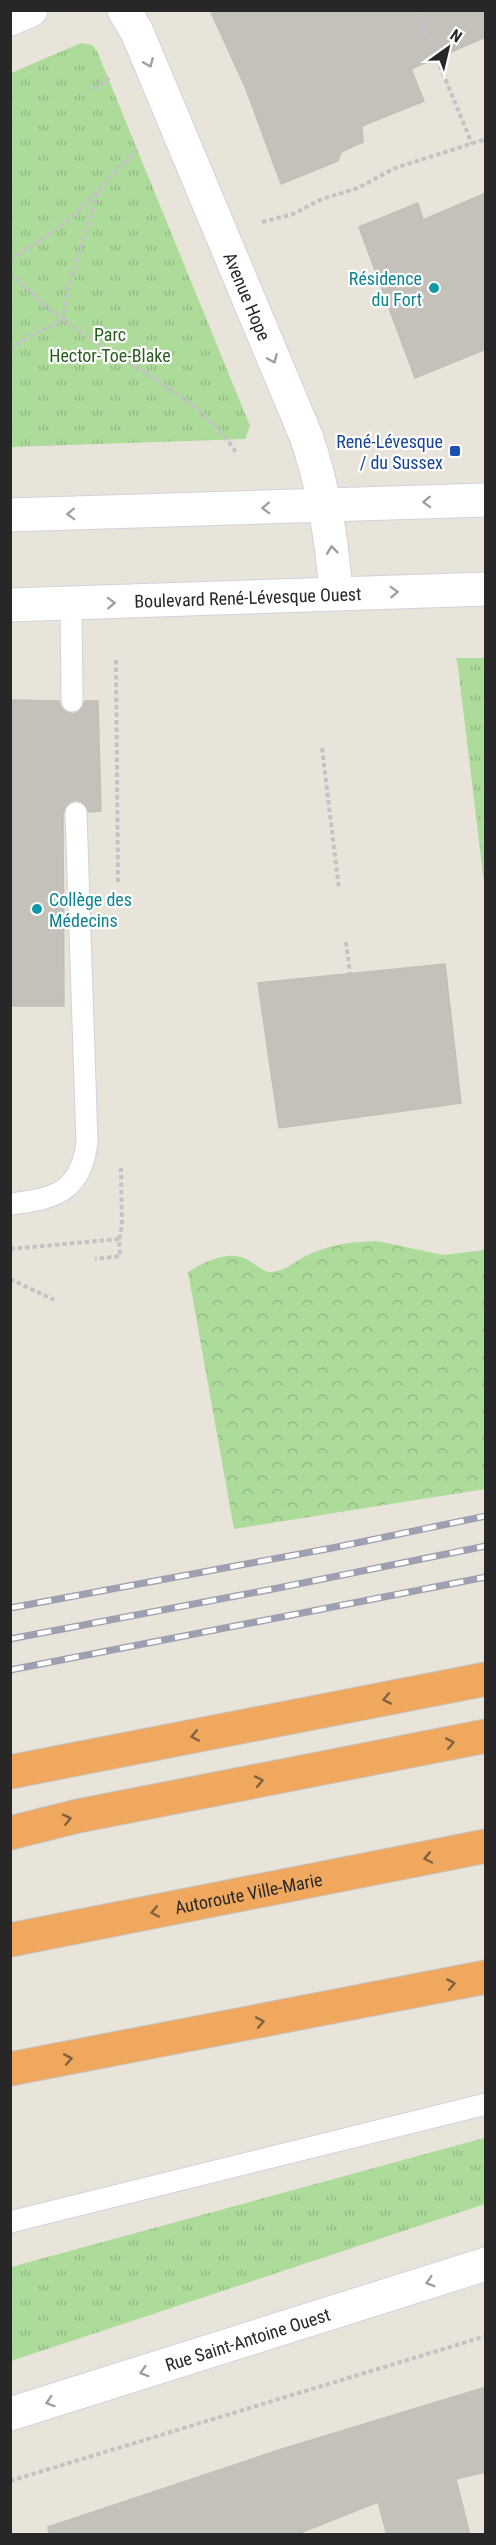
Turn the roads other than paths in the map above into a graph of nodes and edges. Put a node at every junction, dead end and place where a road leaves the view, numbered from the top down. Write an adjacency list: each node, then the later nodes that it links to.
1 (31, 10): 3 (main road)
2 (124, 10): 5 (main road, Avenue Hope, one-way to 5)
3 (10, 19)
4 (486, 500): 5 (main road, one-way to 5)
5 (325, 507): 6 (main road, one-way to 6); 8 (main road, Avenue Hope, one-way to 5)
6 (10, 516)
7 (486, 589): 8 (main road, Boulevard René-Lévesque Ouest, one-way to 7)
8 (336, 594): 9 (main road, Boulevard René-Lévesque Ouest, one-way to 8)
9 (71, 604): 10 (main road, Boulevard René-Lévesque Ouest); 11 (lane)
10 (10, 605)
11 (72, 701)
12 (76, 813): 13 (lane)
13 (10, 1204)
14 (486, 1679): 16 (highway, one-way to 16)
15 (486, 1736): 17 (highway, one-way to 15)
16 (10, 1772)
17 (10, 1833)
18 (486, 1846): 19 (highway, Autoroute Ville-Marie, one-way to 19)
19 (10, 1940)
20 (486, 1977): 21 (highway, one-way to 20)
21 (10, 2069)
22 (486, 2104): 23 (lane)
23 (10, 2222)
24 (486, 2264): 25 (main road, Rue Saint-Antoine Ouest, one-way to 25)
25 (10, 2414)

